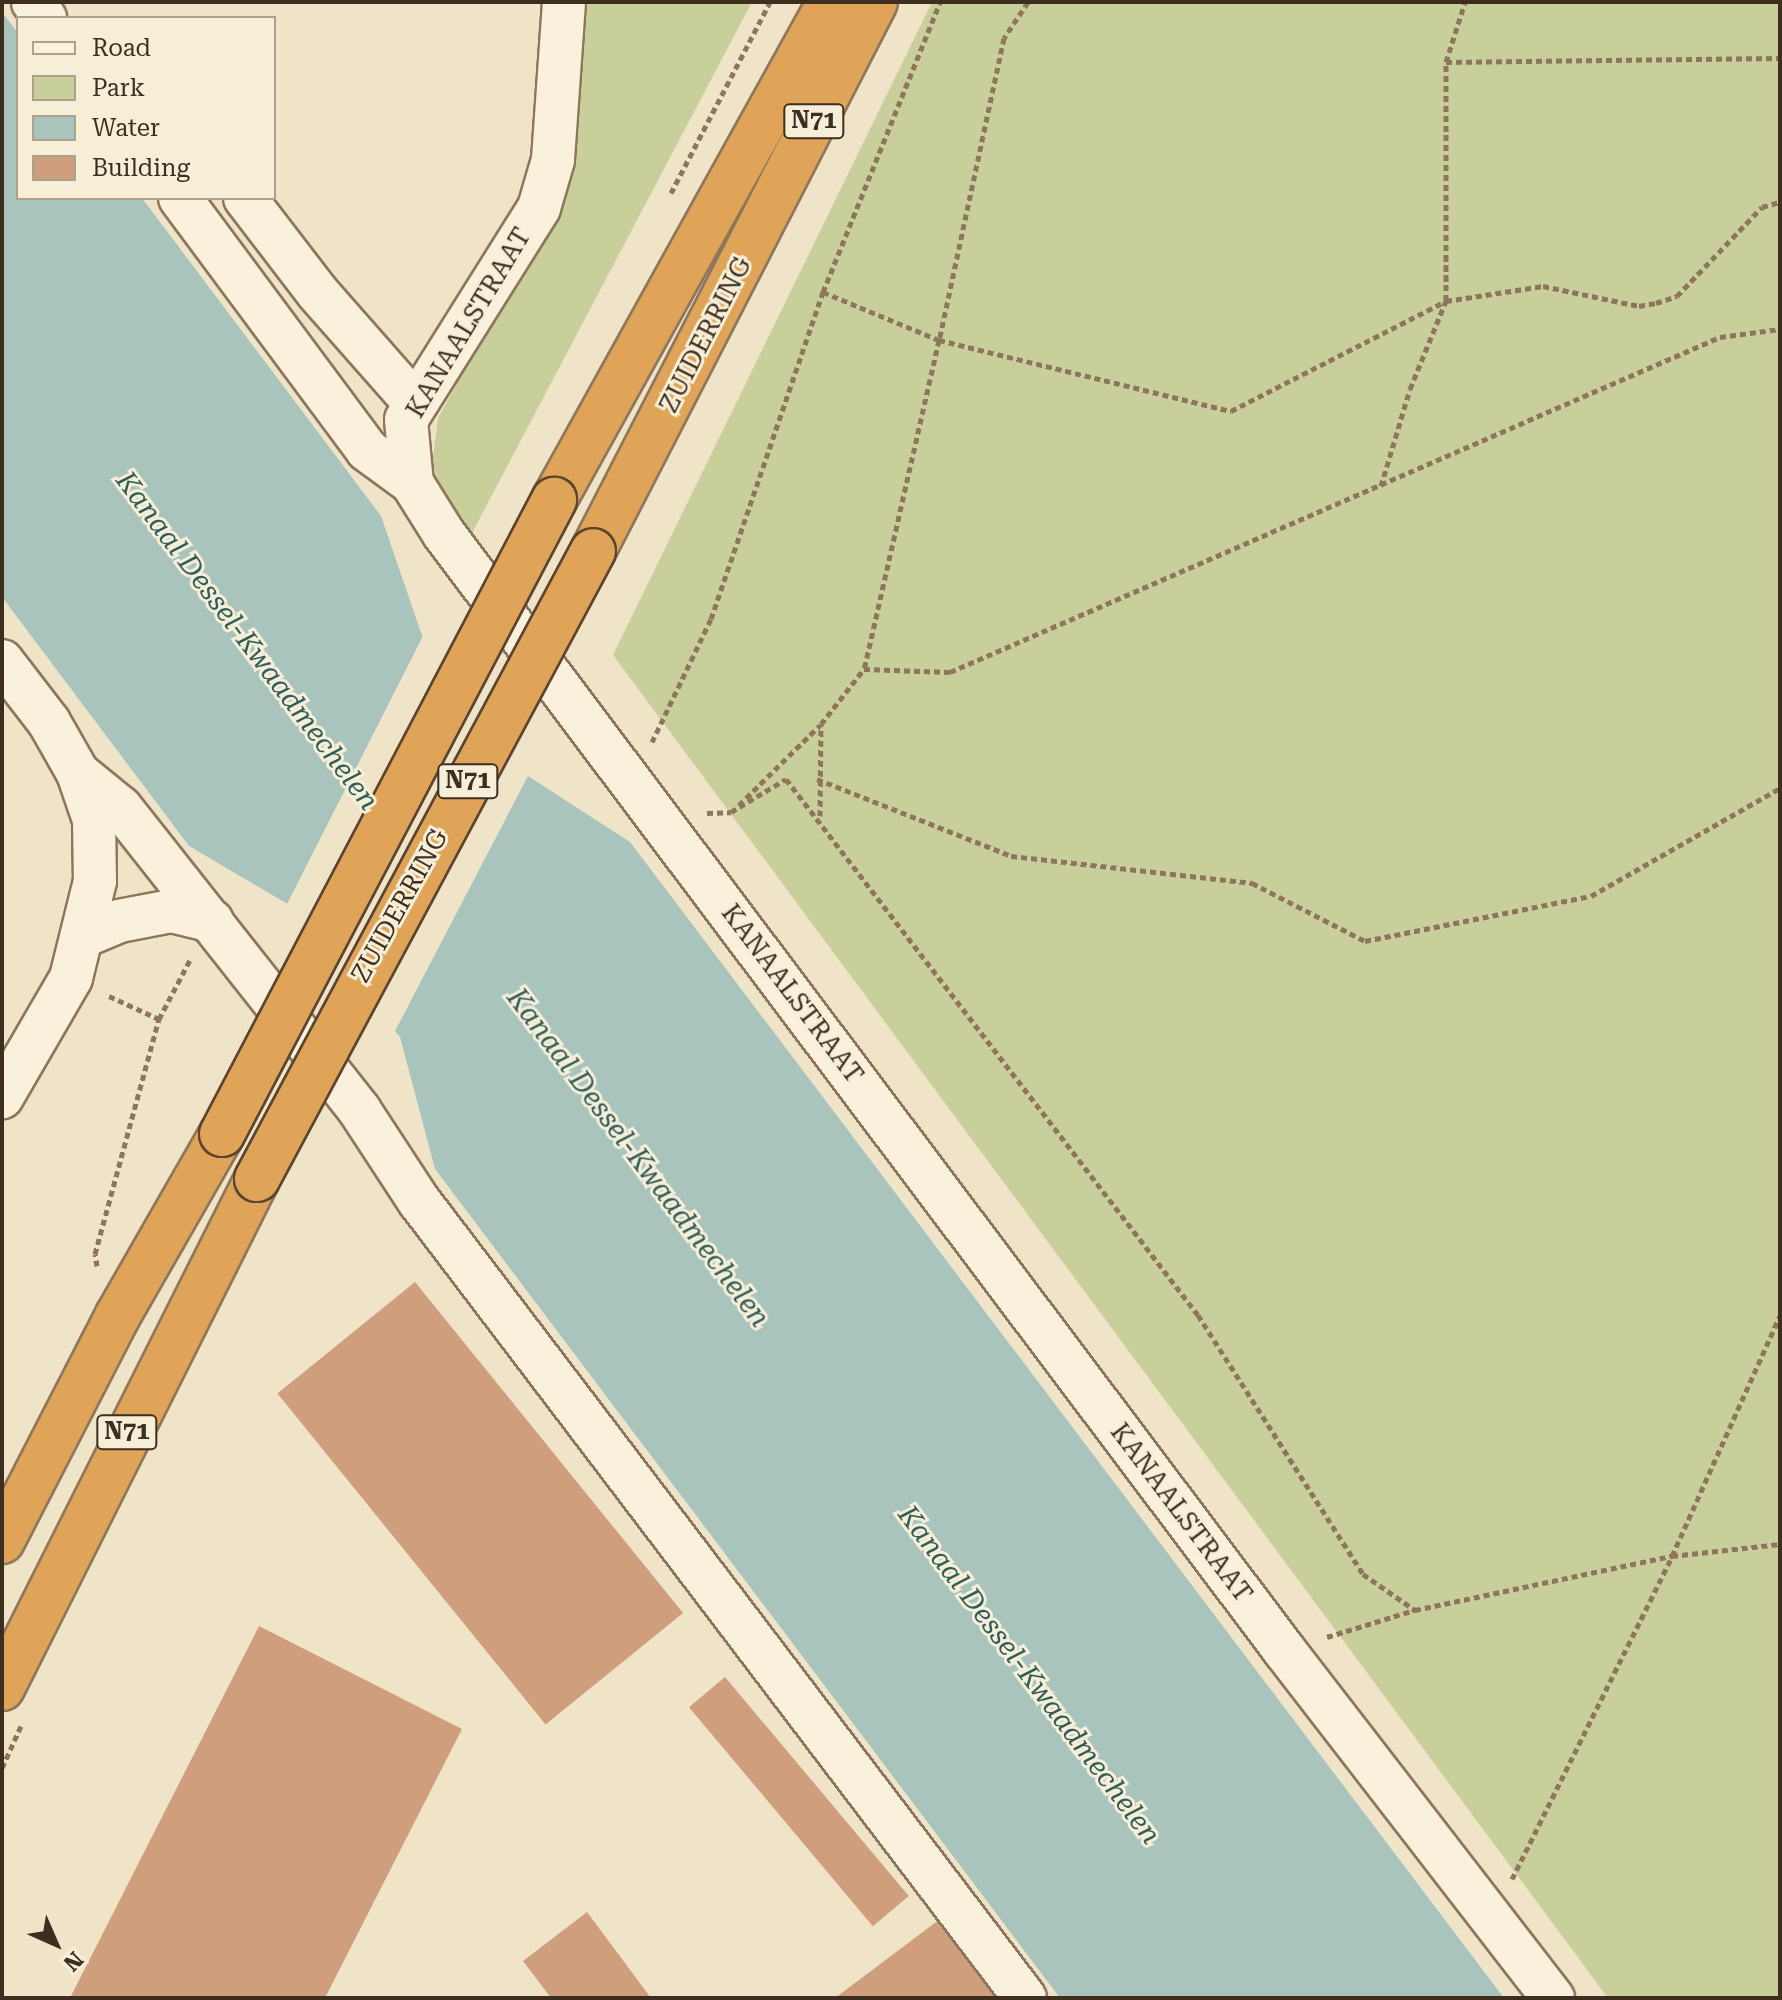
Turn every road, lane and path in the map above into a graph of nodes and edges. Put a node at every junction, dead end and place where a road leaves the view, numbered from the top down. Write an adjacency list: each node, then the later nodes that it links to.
1 (564, 2): 16 (street, KANAALSTRAAT)
2 (830, 2): 36 (highway, ZUIDERRING / N71, bridge)
3 (875, 2): 41 (highway, ZUIDERRING / N71, bridge)
4 (940, 2): 12 (path)
5 (1028, 2): 15 (path)
6 (1465, 2): 8 (path)
7 (1780, 58): 8 (path)
8 (1446, 62): 13 (path)
9 (181, 200): 17 (street)
10 (247, 200): 16 (street)
11 (1780, 202): 13 (path)
12 (823, 292): 15 (path); 24 (path)
13 (1446, 301): 15 (path); 18 (path)
14 (1780, 329): 18 (path)
15 (939, 340): 20 (path)
16 (415, 403): 17 (street, KANAALSTRAAT)
17 (412, 483): 24 (street, KANAALSTRAAT)
18 (1381, 487): 20 (path)
19 (2, 661): 22 (street)
20 (864, 669): 21 (path)
21 (821, 724): 23 (path); 26 (path)
22 (78, 773): 29 (street); 30 (street)
23 (817, 779): 25 (path); 28 (path)
24 (633, 782): 27 (street, KANAALSTRAAT)
25 (1780, 788)
26 (731, 812): 27 (path); 28 (path)
27 (658, 815): 40 (street, KANAALSTRAAT)
28 (820, 817): 39 (path)
29 (212, 921): 30 (street); 32 (path); 43 (street)
30 (84, 936): 31 (street)
31 (71, 978): 32 (path); 33 (street)
32 (159, 1019): 34 (path)
33 (2, 1097)
34 (98, 1270)
35 (1780, 1316): 38 (path)
36 (2, 1541)
37 (1780, 1544): 38 (path)
38 (1672, 1556): 39 (path); 42 (path)
39 (1415, 1610): 40 (path)
40 (1284, 1650): 42 (street, KANAALSTRAAT)
41 (2, 1688)
42 (1493, 1919): 44 (street, KANAALSTRAAT)
43 (1025, 1998)
44 (1553, 1998)

